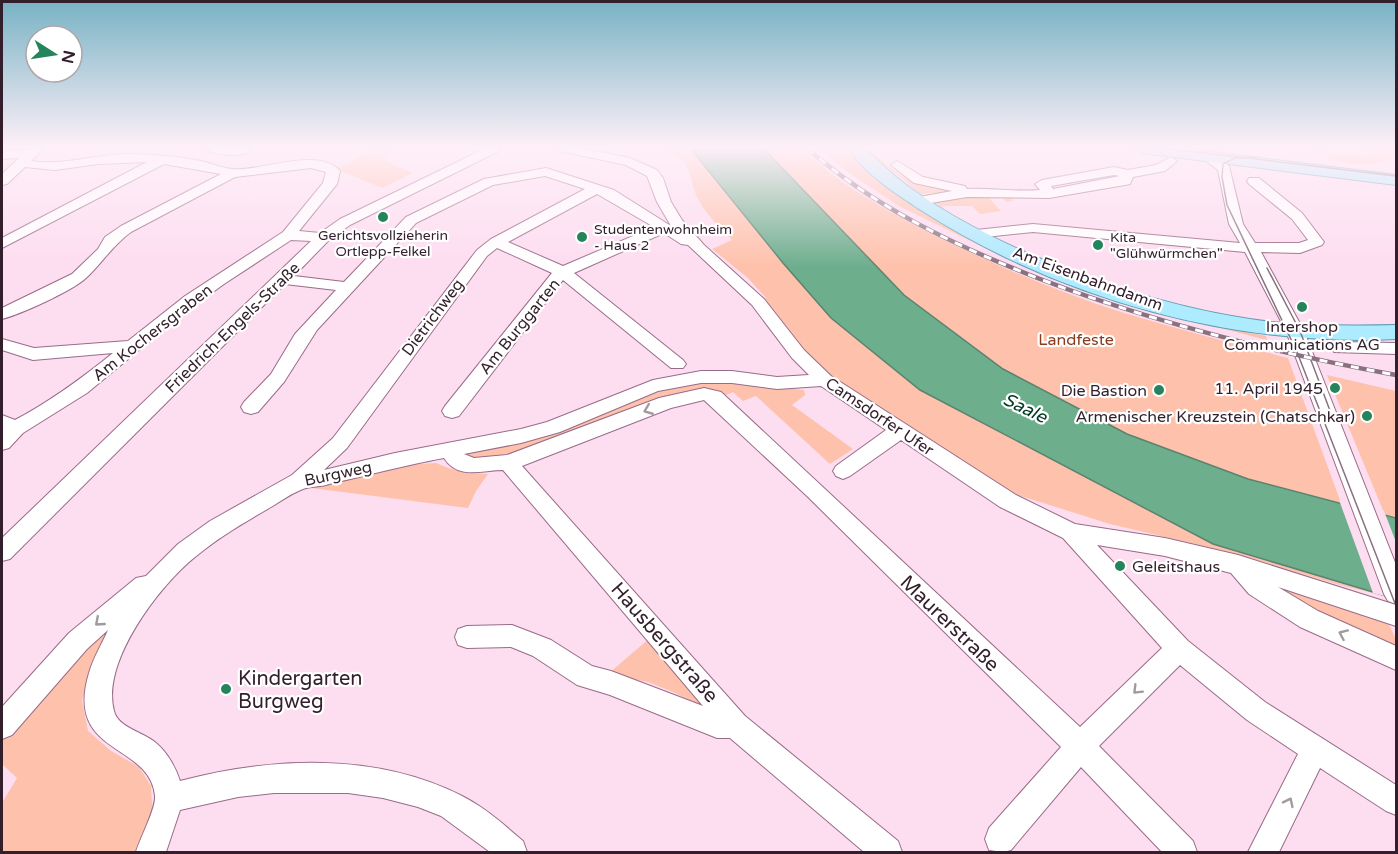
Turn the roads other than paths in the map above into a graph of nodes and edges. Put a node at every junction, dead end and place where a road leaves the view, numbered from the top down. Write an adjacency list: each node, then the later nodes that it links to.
1 (108, 188): 23 (street)
2 (204, 188): 29 (street)
3 (327, 188): 20 (street, Am Kochersgraben)
4 (414, 188): 16 (street, Friedrich-Engels-Straße)
5 (475, 188): 17 (street)
6 (593, 188): 13 (street)
7 (659, 188): 25 (street, Camsdorfer Ufer)
8 (899, 188): 15 (main road, Am Eisenbahndamm)
9 (957, 188): 14 (street)
10 (1084, 188): 14 (street)
11 (1232, 188): 24 (street)
12 (1262, 188): 24 (street)
13 (596, 189): 18 (street); 22 (street, Dietrichweg)
14 (967, 193): 15 (street)
15 (919, 201): 19 (main road, Am Eisenbahndamm)
16 (379, 205): 17 (street); 21 (street, Friedrich-Engels-Straße)
17 (411, 220): 28 (street)
18 (664, 228): 25 (street); 26 (street, Am Burggarten)
19 (976, 234): 24 (street); 30 (main road, Am Eisenbahndamm)
20 (288, 235): 21 (street); 33 (street, Am Kochersgraben)
21 (323, 238): 27 (street, Friedrich-Engels-Straße)
22 (496, 243): 26 (street); 46 (street, Dietrichweg)
23 (2, 244)
24 (1249, 247): 30 (street)
25 (699, 248): 37 (street, Camsdorfer Ufer)
26 (563, 272): 36 (street); 39 (street, Am Burggarten)
27 (282, 279): 28 (street); 48 (street, Friedrich-Engels-Straße)
28 (347, 287): 38 (street)
29 (2, 314)
30 (1295, 331): 31 (main road, Am Eisenbahndamm); 51 (street)
31 (1396, 332)
32 (2, 344): 33 (street)
33 (133, 346): 40 (street, Am Kochersgraben)
34 (1340, 348): 35 (street)
35 (1396, 349)
36 (677, 364)
37 (825, 380): 41 (street, Camsdorfer Ufer); 43 (street, Burgweg)
38 (251, 407)
39 (452, 411)
40 (9, 425): 42 (street, Am Kochersgraben)
41 (900, 430): 45 (street); 47 (street, Camsdorfer Ufer)
42 (2, 443)
43 (448, 449): 44 (street); 46 (street, Burgweg)
44 (508, 463): 56 (street, Hausbergstraße); 58 (street, Maurerstraße, one-way to 44)
45 (843, 471)
46 (299, 481): 50 (street, Burgweg)
47 (1071, 532): 49 (street, Camsdorfer Ufer); 54 (street)
48 (2, 552)
49 (1238, 565): 52 (street, Camsdorfer Ufer); 55 (street, one-way to 49)
50 (162, 573): 57 (street, one-way to 57); 60 (street, Burgweg)
51 (1396, 594)
52 (1396, 615)
53 (467, 637): 56 (street)
54 (1179, 649): 58 (street, one-way to 58); 59 (street)
55 (1396, 658)
56 (735, 725): 65 (street, Hausbergstraße)
57 (2, 726)
58 (1080, 747): 62 (street); 66 (street, Maurerstraße)
59 (1315, 750): 61 (street); 67 (street, one-way to 59)
60 (170, 798): 63 (street); 64 (street)
61 (1396, 801)
62 (1000, 839)
63 (151, 852)
64 (512, 852)
65 (887, 852)
66 (1182, 852)
67 (1263, 852)

